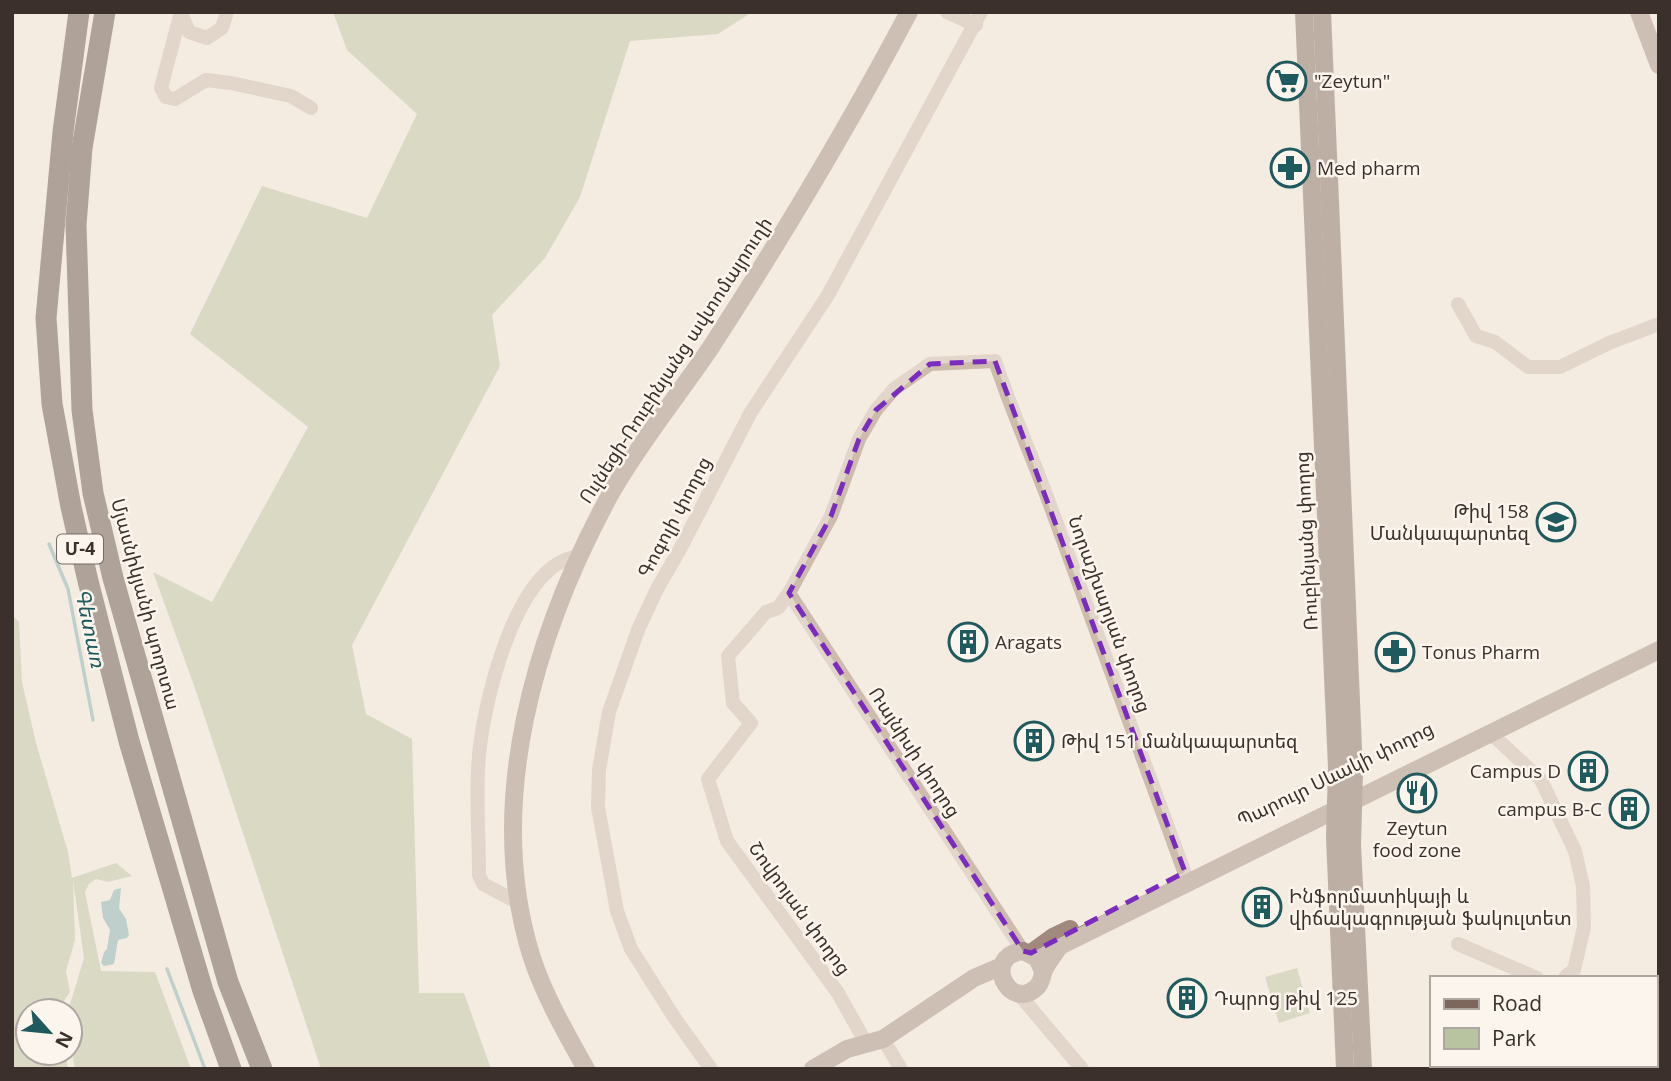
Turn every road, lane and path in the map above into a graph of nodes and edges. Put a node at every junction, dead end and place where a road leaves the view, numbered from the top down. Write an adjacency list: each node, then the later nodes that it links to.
1 (79, 12): 32 (highway, Մ-4)
2 (105, 12): 33 (highway, Մյասնիկյանի պողոտա / Մ-4)
3 (227, 12): 9 (street)
4 (909, 12): 16 (street, Ուլնեցի-Ռուբինյանց ավտոմայրուղի)
5 (947, 12): 10 (street)
6 (1304, 12): 21 (main road, Ռուբինյանց փողոց)
7 (1322, 12): 21 (main road, Ռուբինյանց փողոց)
8 (1639, 12): 11 (street)
9 (181, 13): 12 (street)
10 (979, 19): 35 (street, Գոգոլի փողոց)
11 (1659, 65)
12 (311, 108)
13 (1458, 304): 14 (street)
14 (1659, 324)
15 (995, 361): 17 (street, Շովրոյան փողոց); 22 (street, Նորաշխարյան փողոց)
16 (580, 555): 23 (street, Ուլնեցի-Ռուբինյանց ավտոմայրուղի); 23 (street)
17 (789, 593): 25 (street, Ռայնիսի փողոց); 30 (street, Շովրոյան փողոց)
18 (1659, 637): 21 (street, Պարույր Սևակի փողոց)
19 (1659, 650): 20 (street, Պարույր Սևակի փողոց)
20 (1487, 734): 21 (street, Պարույր Սևակի փողոց); 28 (street)
21 (1345, 798): 22 (street, Պարույր Սևակի փողոց); 38 (main road, Ռուբինյանց փողոց); 39 (main road, Ռուբինյանց փողոց)
22 (1186, 877): 25 (street, Պարույր Սևակի փողոց); 26 (street, Պարույր Սևակի փողոց)
23 (519, 903): 34 (street, Ուլնեցի-Ռուբինյանց ավտոմայրուղի)
24 (1458, 944): 27 (street)
25 (1014, 961): 26 (street); 29 (street); 30 (street)
26 (1043, 971): 29 (street, Պարույր Սևակի փողոց)
27 (1532, 976)
28 (1567, 976)
29 (1026, 991): 31 (street)
30 (874, 1041): 36 (street); 37 (street)
31 (1079, 1067)
32 (231, 1069)
33 (262, 1069)
34 (586, 1069)
35 (711, 1069)
36 (813, 1069)
37 (901, 1069)
38 (1345, 1069)
39 (1363, 1069)

